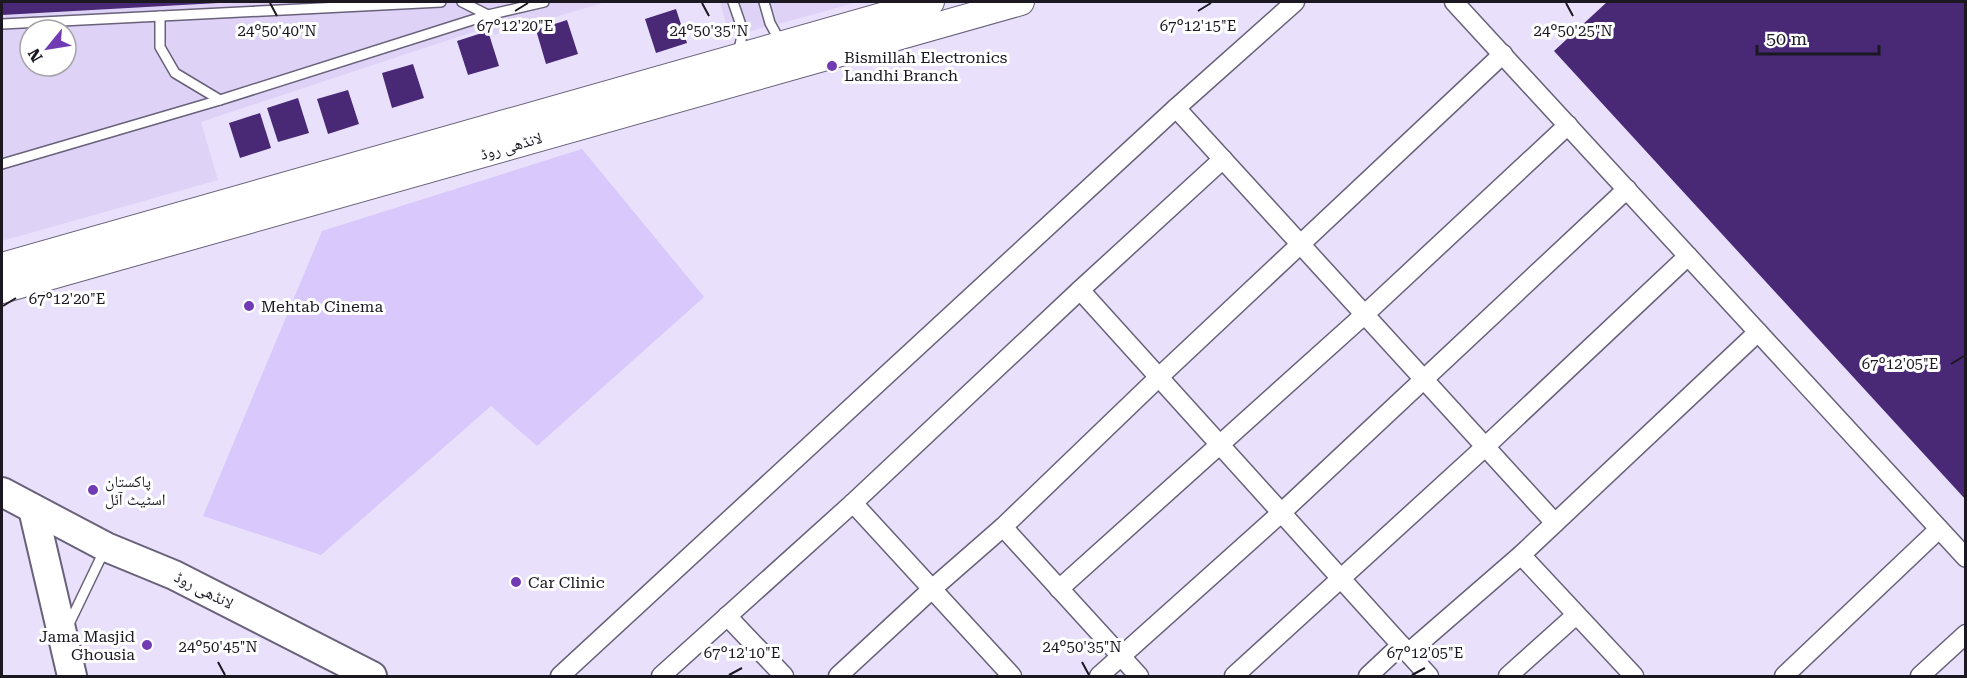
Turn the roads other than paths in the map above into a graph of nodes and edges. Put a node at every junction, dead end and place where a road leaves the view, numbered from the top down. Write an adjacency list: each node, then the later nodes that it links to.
1 (441, 2): 11 (lane)
2 (462, 2): 10 (lane)
3 (544, 2): 10 (lane)
4 (733, 2): 15 (lane)
5 (764, 2): 13 (lane)
6 (931, 2): 13 (main road, لانڈھی روڈ)
7 (1021, 2): 13 (main road, لانڈھی روڈ)
8 (1295, 2): 17 (street)
9 (1454, 2): 14 (street)
10 (488, 15): 16 (lane)
11 (160, 16): 12 (lane); 16 (lane)
12 (2, 24)
13 (794, 49): 15 (main road, لانڈھی روڈ)
14 (1503, 54): 18 (street); 23 (street)
15 (740, 68): 22 (main road, لانڈھی روڈ)
16 (220, 100): 20 (lane)
17 (1176, 108): 19 (street); 57 (street)
18 (1568, 125): 21 (street); 28 (street)
19 (1223, 159): 23 (street); 27 (street)
20 (2, 164)
21 (1627, 189): 24 (street); 31 (street)
22 (279, 199): 25 (main road, لانڈھی روڈ); 26 (main road, لانڈھی روڈ)
23 (1301, 244): 28 (street); 30 (street)
24 (1688, 256): 29 (street); 33 (street)
25 (2, 266)
26 (2, 290)
27 (1080, 290): 30 (street); 35 (street)
28 (1364, 315): 31 (street); 32 (street)
29 (1758, 332): 39 (street); 41 (street)
30 (1159, 377): 32 (street); 40 (street)
31 (1424, 380): 33 (street); 37 (street)
32 (1220, 446): 37 (street); 47 (street)
33 (1486, 446): 39 (street); 45 (street)
34 (2, 492): 38 (main road, لانڈھی روڈ)
35 (853, 503): 46 (street); 49 (street)
36 (2, 511): 38 (main road, لانڈھی روڈ)
37 (1281, 513): 45 (street); 53 (street)
38 (35, 518): 42 (main road, لانڈھی روڈ); 51 (main road)
39 (1555, 523): 43 (street)
40 (1003, 527): 46 (street); 47 (street)
41 (1939, 529): 44 (street); 68 (street)
42 (106, 547): 51 (lane); 56 (main road, لانڈھی روڈ)
43 (1521, 555): 48 (street); 52 (street)
44 (1965, 558)
45 (1341, 579): 52 (street); 63 (street)
46 (932, 589): 54 (street); 60 (street)
47 (1059, 589): 53 (street)
48 (1576, 615): 66 (street); 67 (street)
49 (727, 616): 58 (street); 59 (street)
50 (1965, 634): 69 (street)
51 (62, 636): 55 (main road)
52 (1405, 649): 64 (street); 65 (street)
53 (1120, 656): 61 (street); 62 (street)
54 (1001, 673)
55 (72, 676)
56 (372, 676)
57 (560, 676)
58 (660, 676)
59 (784, 676)
60 (838, 676)
61 (1098, 676)
62 (1139, 676)
63 (1234, 676)
64 (1368, 676)
65 (1429, 676)
66 (1508, 676)
67 (1634, 676)
68 (1784, 676)
69 (1920, 676)

